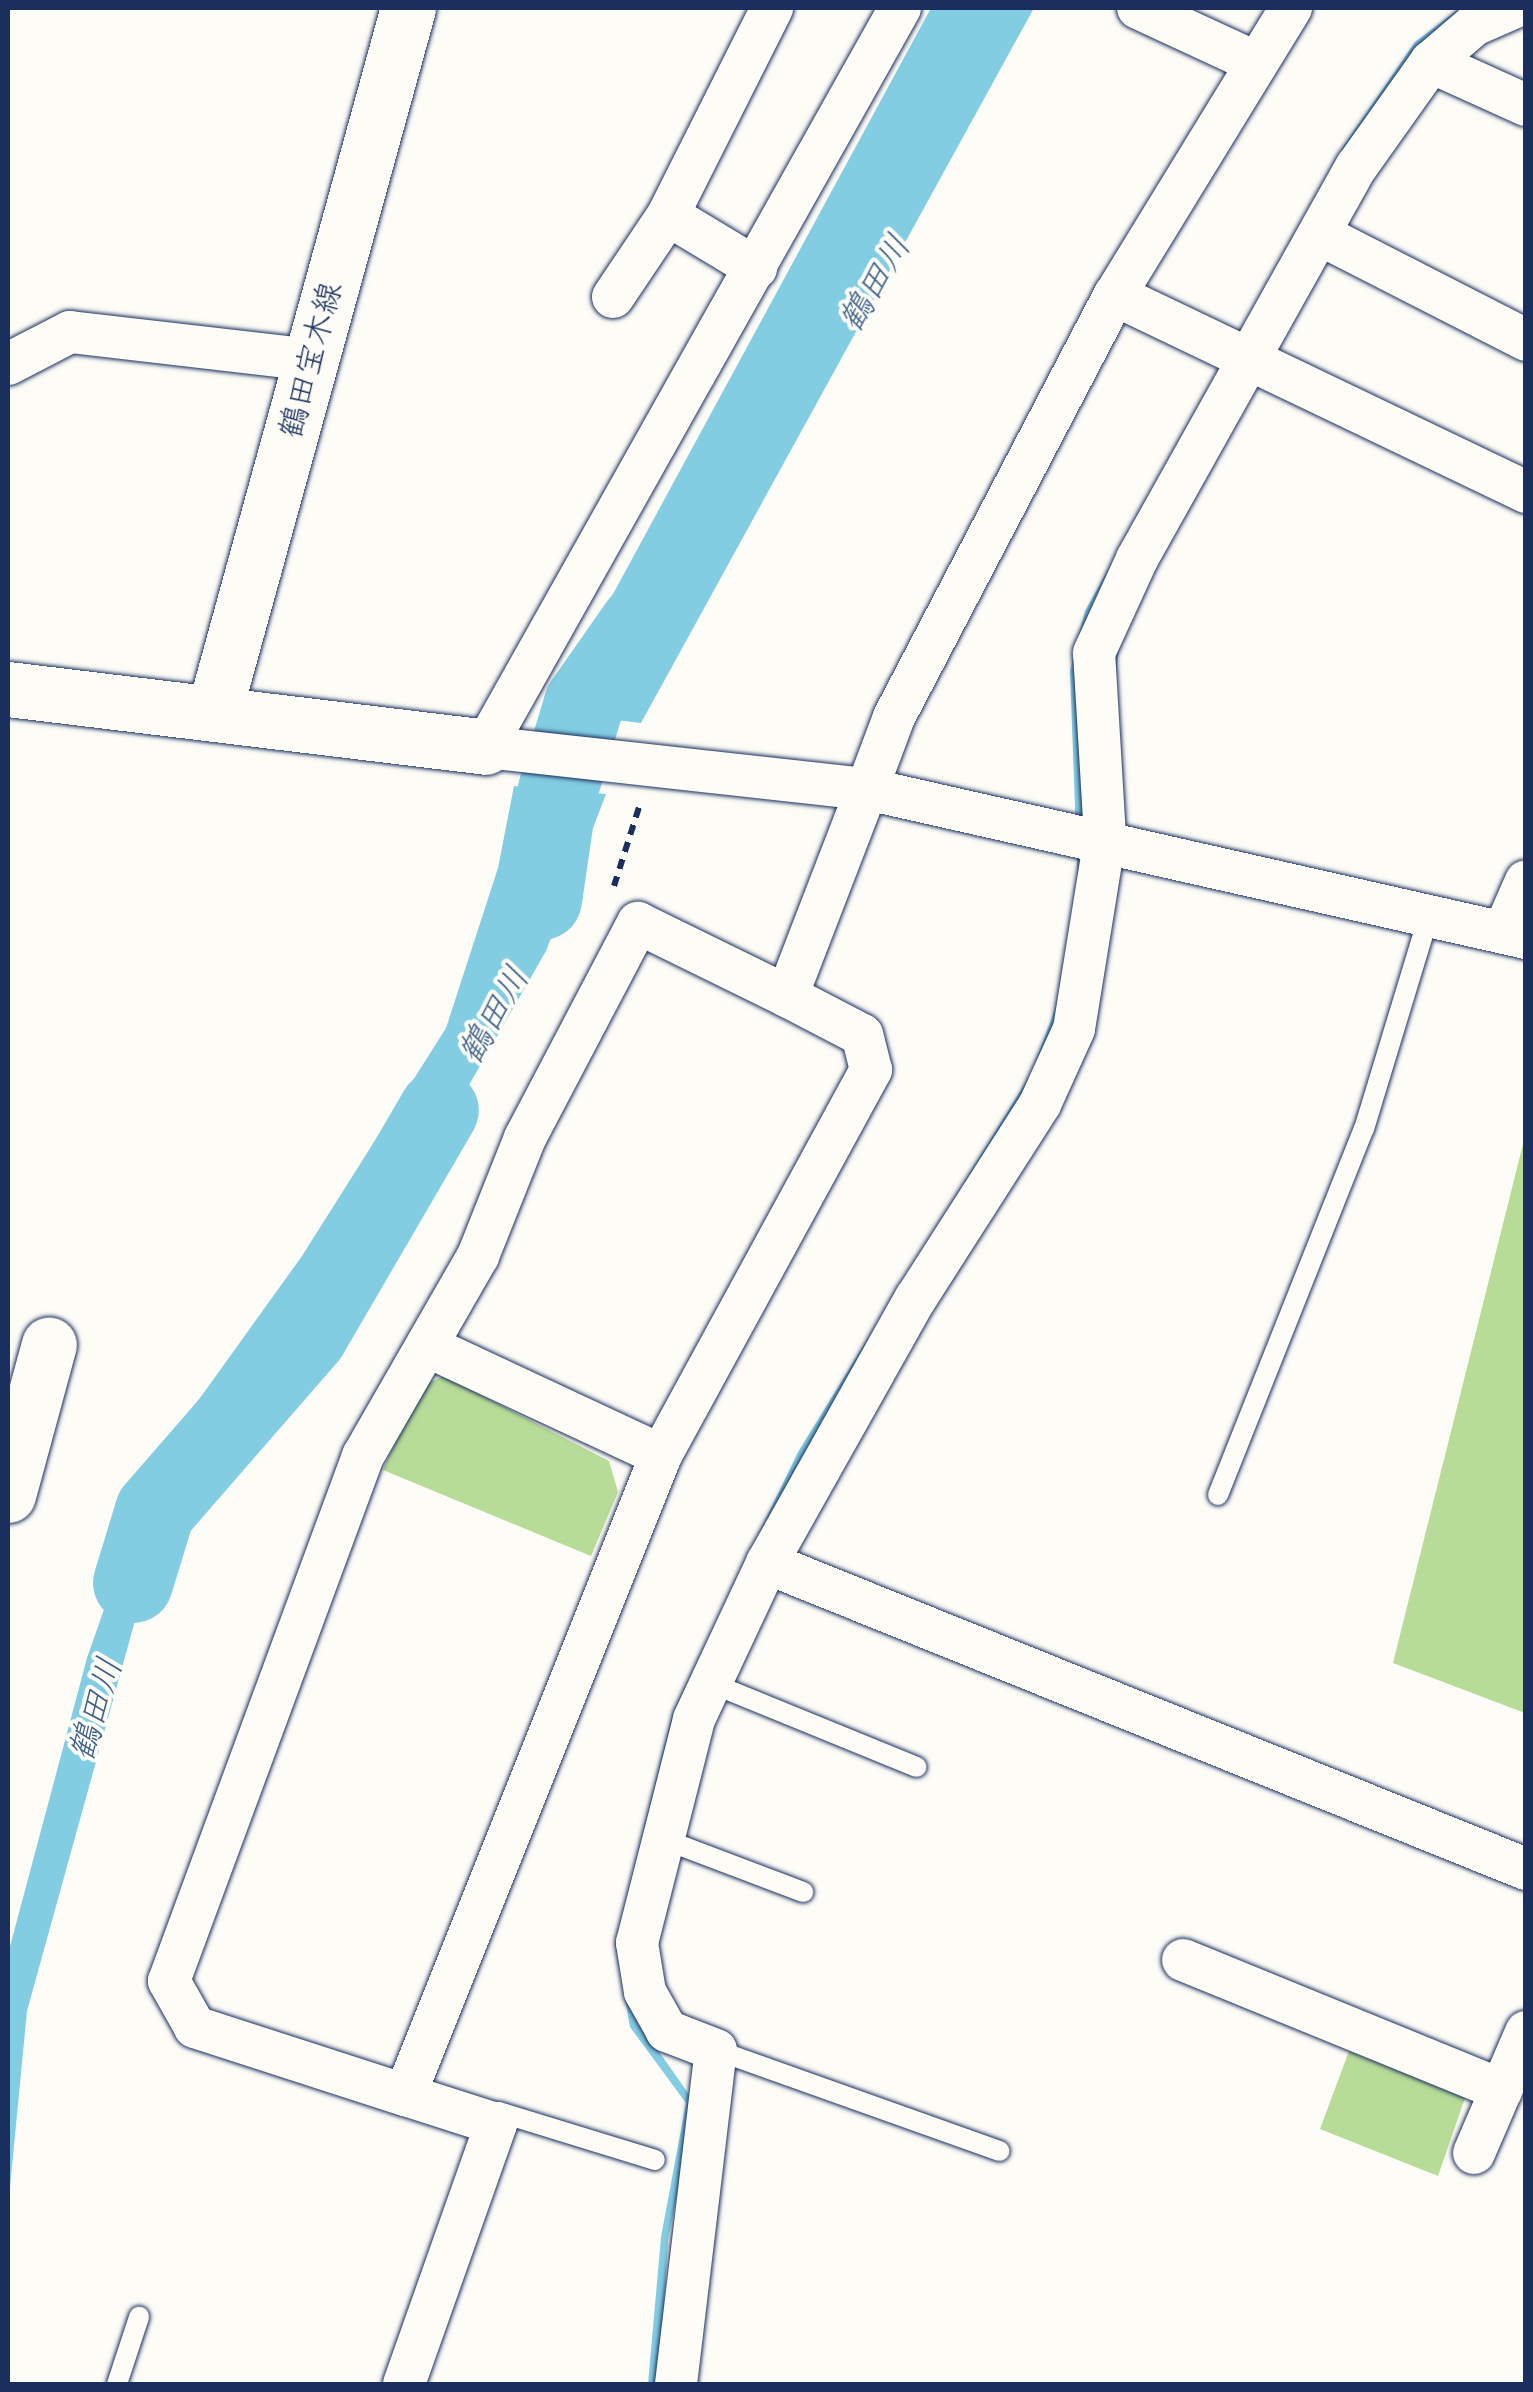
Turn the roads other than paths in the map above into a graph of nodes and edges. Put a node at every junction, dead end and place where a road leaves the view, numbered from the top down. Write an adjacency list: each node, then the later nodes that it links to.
1 (408, 8): 17 (street, 鶴田宝木線)
2 (772, 8): 10 (street)
3 (900, 8): 12 (street)
4 (1138, 8): 7 (street)
5 (1291, 8): 7 (street)
6 (1515, 8): 8 (street)
7 (1254, 62): 13 (street)
8 (1430, 62): 9 (street); 11 (street)
9 (1526, 106)
10 (668, 215): 12 (street); 14 (street)
11 (1318, 234): 15 (street); 16 (street)
12 (756, 268): 22 (street)
13 (1115, 295): 16 (street); 23 (street)
14 (613, 297)
15 (1526, 340)
16 (1250, 357): 19 (street); 24 (street)
17 (311, 360): 18 (street); 21 (street, 鶴田宝木線)
18 (8, 364)
19 (1526, 492)
20 (8, 689): 21 (street)
21 (214, 712): 22 (street)
22 (486, 747): 23 (street)
23 (867, 790): 24 (street); 28 (street)
24 (1105, 837): 26 (street); 34 (street)
25 (1526, 881): 27 (street)
26 (1430, 915): 27 (street); 33 (lane)
27 (1515, 933)
28 (788, 996): 30 (street); 31 (street)
29 (49, 1344): 32 (street)
30 (428, 1346): 31 (street); 44 (street)
31 (660, 1455): 44 (street)
32 (8, 1495)
33 (1218, 1496)
34 (767, 1563): 35 (street); 38 (street)
35 (711, 1683): 36 (lane); 37 (street)
36 (916, 1767)
37 (664, 1839): 39 (lane); 42 (street)
38 (1526, 1869)
39 (803, 1892)
40 (1183, 1960): 43 (street)
41 (1526, 2032): 43 (street)
42 (716, 2050): 46 (lane); 52 (street)
43 (1501, 2090): 47 (street)
44 (406, 2094): 45 (street)
45 (496, 2124): 48 (lane); 51 (street)
46 (1000, 2151)
47 (1474, 2153)
48 (655, 2160)
49 (138, 2317): 50 (lane)
50 (117, 2384)
51 (404, 2384)
52 (680, 2384)

